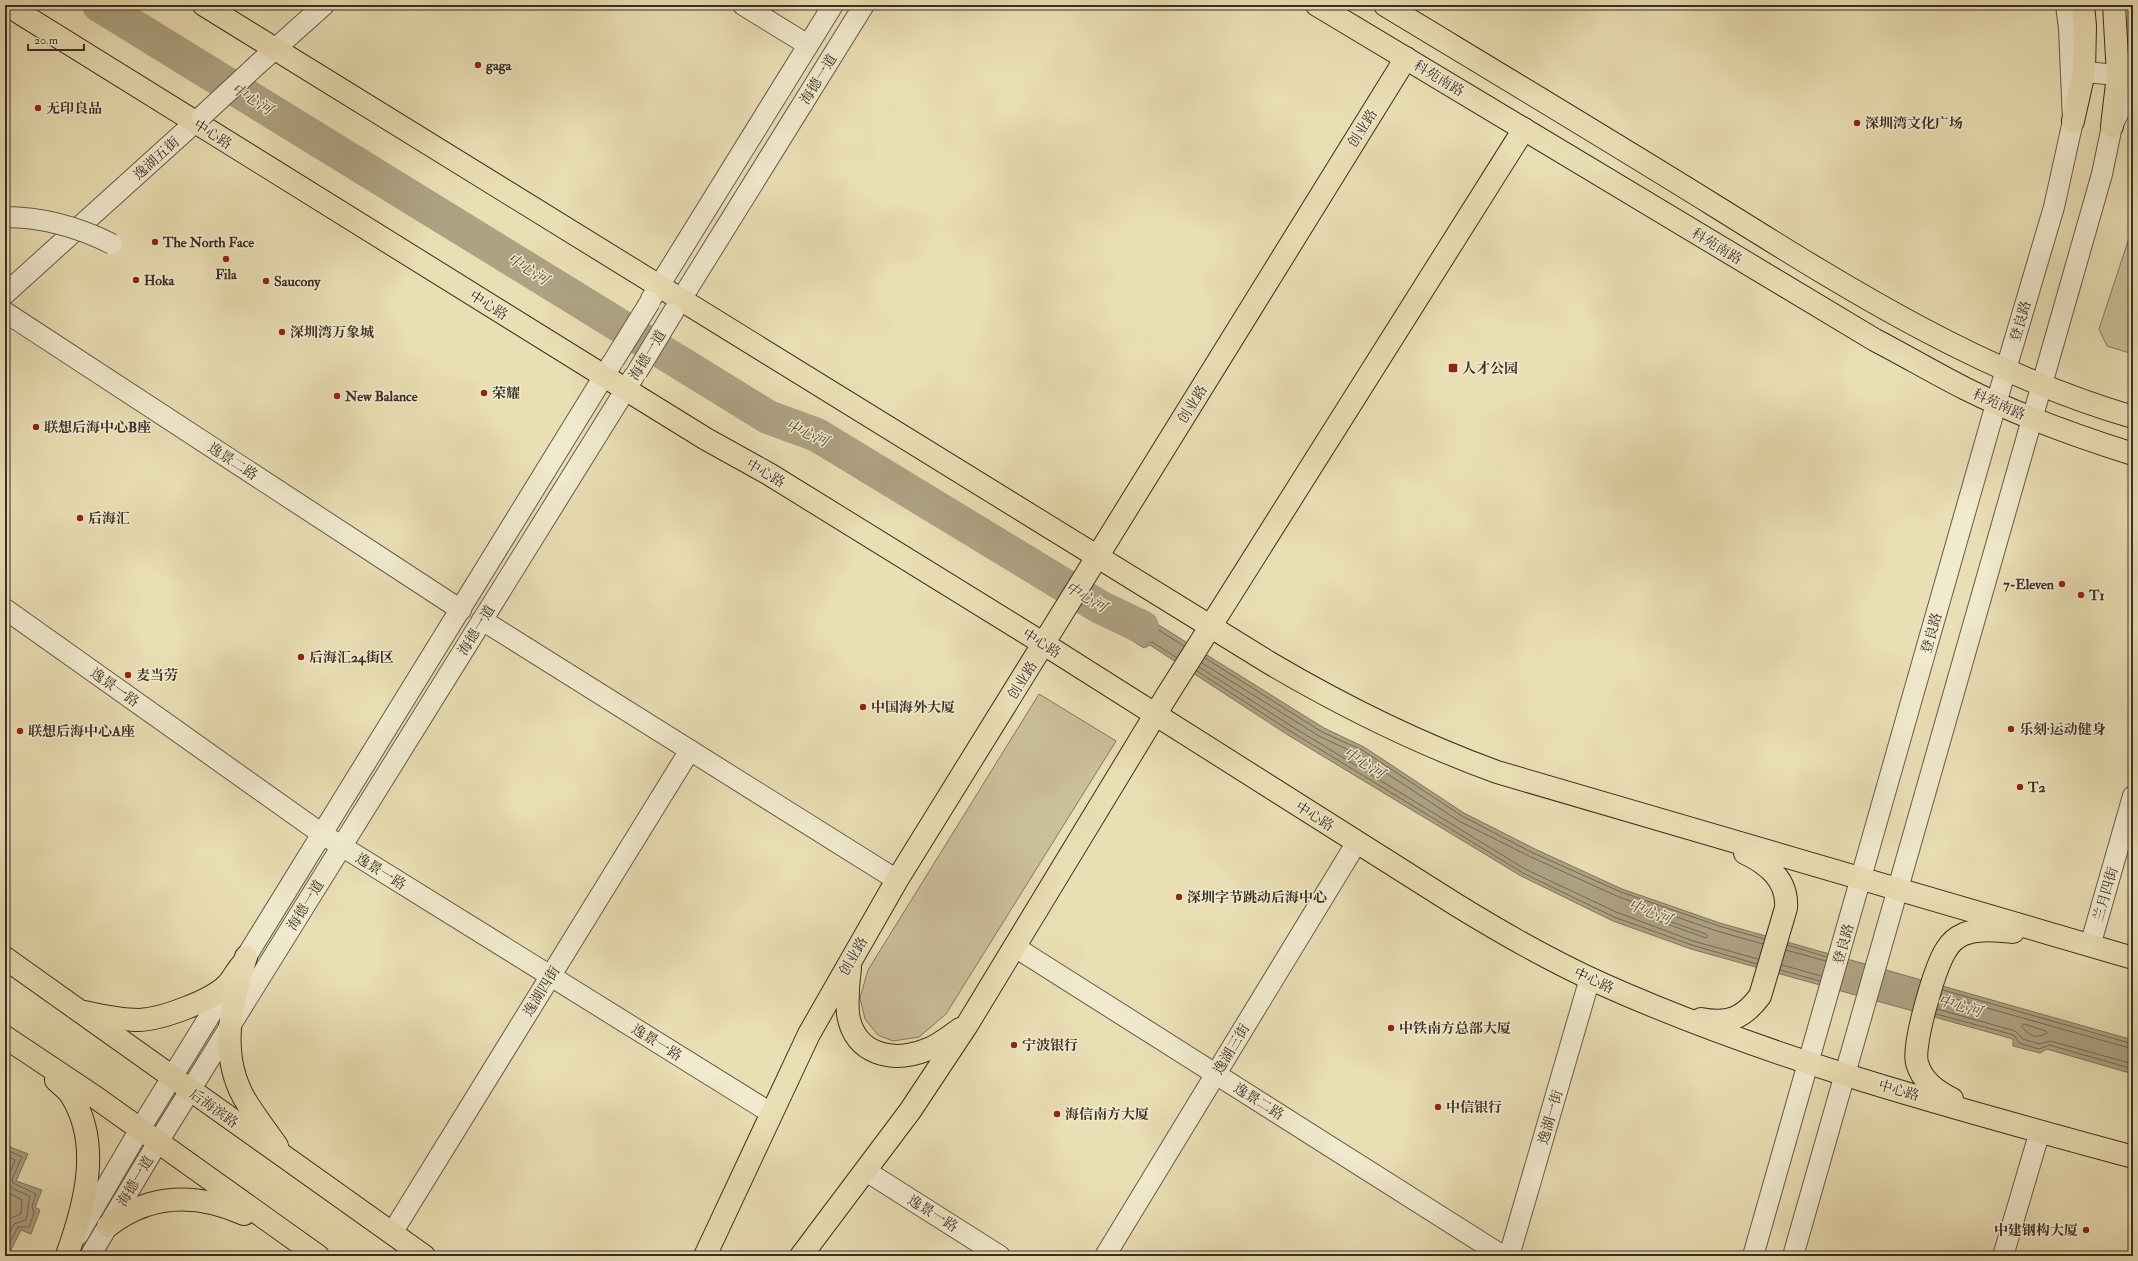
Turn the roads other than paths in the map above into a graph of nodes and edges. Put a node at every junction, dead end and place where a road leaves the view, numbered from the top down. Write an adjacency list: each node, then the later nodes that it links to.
1 (7, 5): 17 (main road, 中心路)
2 (204, 5): 13 (main road)
3 (324, 5): 13 (street, 逸湖五街)
4 (743, 5): 12 (street)
5 (833, 5): 12 (street, 海德一道)
6 (864, 5): 25 (street, 海德一道)
7 (1317, 5): 14 (main road, 科苑南路)
8 (1385, 5): 28 (main road)
9 (2066, 5): 18 (street)
10 (2083, 5): 15 (main road, 登良路)
11 (2114, 5): 16 (main road)
12 (808, 45): 24 (street, 海德一道)
13 (275, 49): 17 (street, 逸湖五街, bridge); 24 (main road)
14 (1406, 58): 20 (main road, 科苑南路); 35 (main road, 创业路)
15 (2084, 72): 16 (street); 18 (main road, 登良路)
16 (2125, 79): 19 (main road)
17 (198, 119): 23 (street, 逸湖五街); 27 (main road, 中心路)
18 (2074, 121): 28 (street, 登良路)
19 (2112, 126): 30 (street)
20 (1524, 129): 31 (main road, 科苑南路); 39 (main road)
21 (5, 217): 22 (street, bridge)
22 (112, 244)
23 (5, 294)
24 (654, 294): 25 (main road); 27 (street, 海德一道, bridge)
25 (677, 307): 29 (street, 海德一道, bridge); 35 (main road)
26 (5, 312): 37 (street, 逸景二路)
27 (609, 368): 29 (main road, 中心路); 37 (street, 海德一道)
28 (2006, 369): 30 (main road); 31 (street, 登良路)
29 (631, 380): 38 (street, 海德一道); 40 (main road, 中心路)
30 (2042, 385): 32 (main road); 33 (street)
31 (1997, 403): 33 (main road, 科苑南路); 48 (street, 登良路)
32 (2133, 417)
33 (2033, 419): 34 (main road, 科苑南路); 50 (street)
34 (2133, 454)
35 (1094, 563): 39 (main road); 40 (main road, 创业路)
36 (5, 609): 45 (street, 逸景一路)
37 (461, 610): 45 (street, 海德一道)
38 (482, 620): 42 (street); 47 (street, 海德一道)
39 (1208, 631): 41 (main road); 44 (main road)
40 (1048, 637): 41 (main road, 中心路); 49 (main road, 创业路)
41 (1161, 706): 46 (main road, 中心路); 53 (main road)
42 (690, 750): 49 (street); 58 (street, 逸湖四街)
43 (2133, 796): 52 (street, 兰月四街)
44 (1698, 831): 48 (main road); 60 (main road)
45 (322, 834): 47 (street, 逸景一路); 54 (street, 海德一道)
46 (1357, 842): 59 (main road, 中心路); 67 (street, 逸湖三街)
47 (342, 846): 58 (street, 逸景一路); 63 (street, 海德一道)
48 (1861, 879): 50 (main road); 66 (street, 登良路)
49 (897, 880): 57 (main road, 创业路)
50 (1899, 890): 51 (main road); 68 (street)
51 (2058, 937): 52 (main road); 72 (main road)
52 (2090, 946): 56 (main road)
53 (1015, 947): 62 (main road); 67 (street, 逸景二路)
54 (246, 957): 61 (main road); 63 (main road); 69 (street, 海德一道)
55 (5, 958): 61 (main road, 后海滨路)
56 (2133, 958)
57 (851, 959): 62 (main road); 71 (main road, 创业路)
58 (550, 976): 71 (street, 逸景一路); 81 (street, 逸湖四街)
59 (1590, 978): 60 (main road, 中心路); 91 (street, 逸湖一街)
60 (1657, 1007): 66 (main road, 中心路)
61 (77, 1010): 69 (main road, 后海滨路)
62 (967, 1025): 78 (main road)
63 (230, 1027): 70 (street, 海德一道); 77 (main road)
64 (5, 1036): 65 (main road)
65 (28, 1053): 73 (main road); 83 (main road)
66 (1810, 1063): 68 (main road, 中心路); 92 (street, 登良路)
67 (1216, 1074): 89 (street, 逸湖三街); 90 (street, 逸景二路)
68 (1846, 1075): 72 (main road, 中心路); 93 (street)
69 (172, 1078): 70 (main road, 后海滨路); 73 (street, 海德一道)
70 (190, 1091): 75 (street, 海德一道); 77 (main road, 后海滨路)
71 (771, 1113): 82 (main road, 创业路)
72 (2002, 1120): 74 (main road, 中心路)
73 (140, 1129): 75 (main road); 83 (street, 海德一道)
74 (2040, 1131): 76 (main road, 中心路); 94 (street)
75 (158, 1142): 79 (street, 海德一道); 80 (main road)
76 (2133, 1157)
77 (286, 1158): 81 (main road, 后海滨路)
78 (866, 1171): 87 (main road); 88 (street, 逸景一路)
79 (108, 1226): 80 (main road); 84 (street, 海德一道)
80 (278, 1228): 85 (main road)
81 (392, 1233): 86 (main road, 后海滨路)
82 (706, 1251)
83 (67, 1255)
84 (90, 1256)
85 (318, 1256)
86 (424, 1256)
87 (802, 1256)
88 (1000, 1256)
89 (1105, 1256)
90 (1503, 1256)
91 (1509, 1256)
92 (1753, 1256)
93 (1793, 1256)
94 (2003, 1256)

